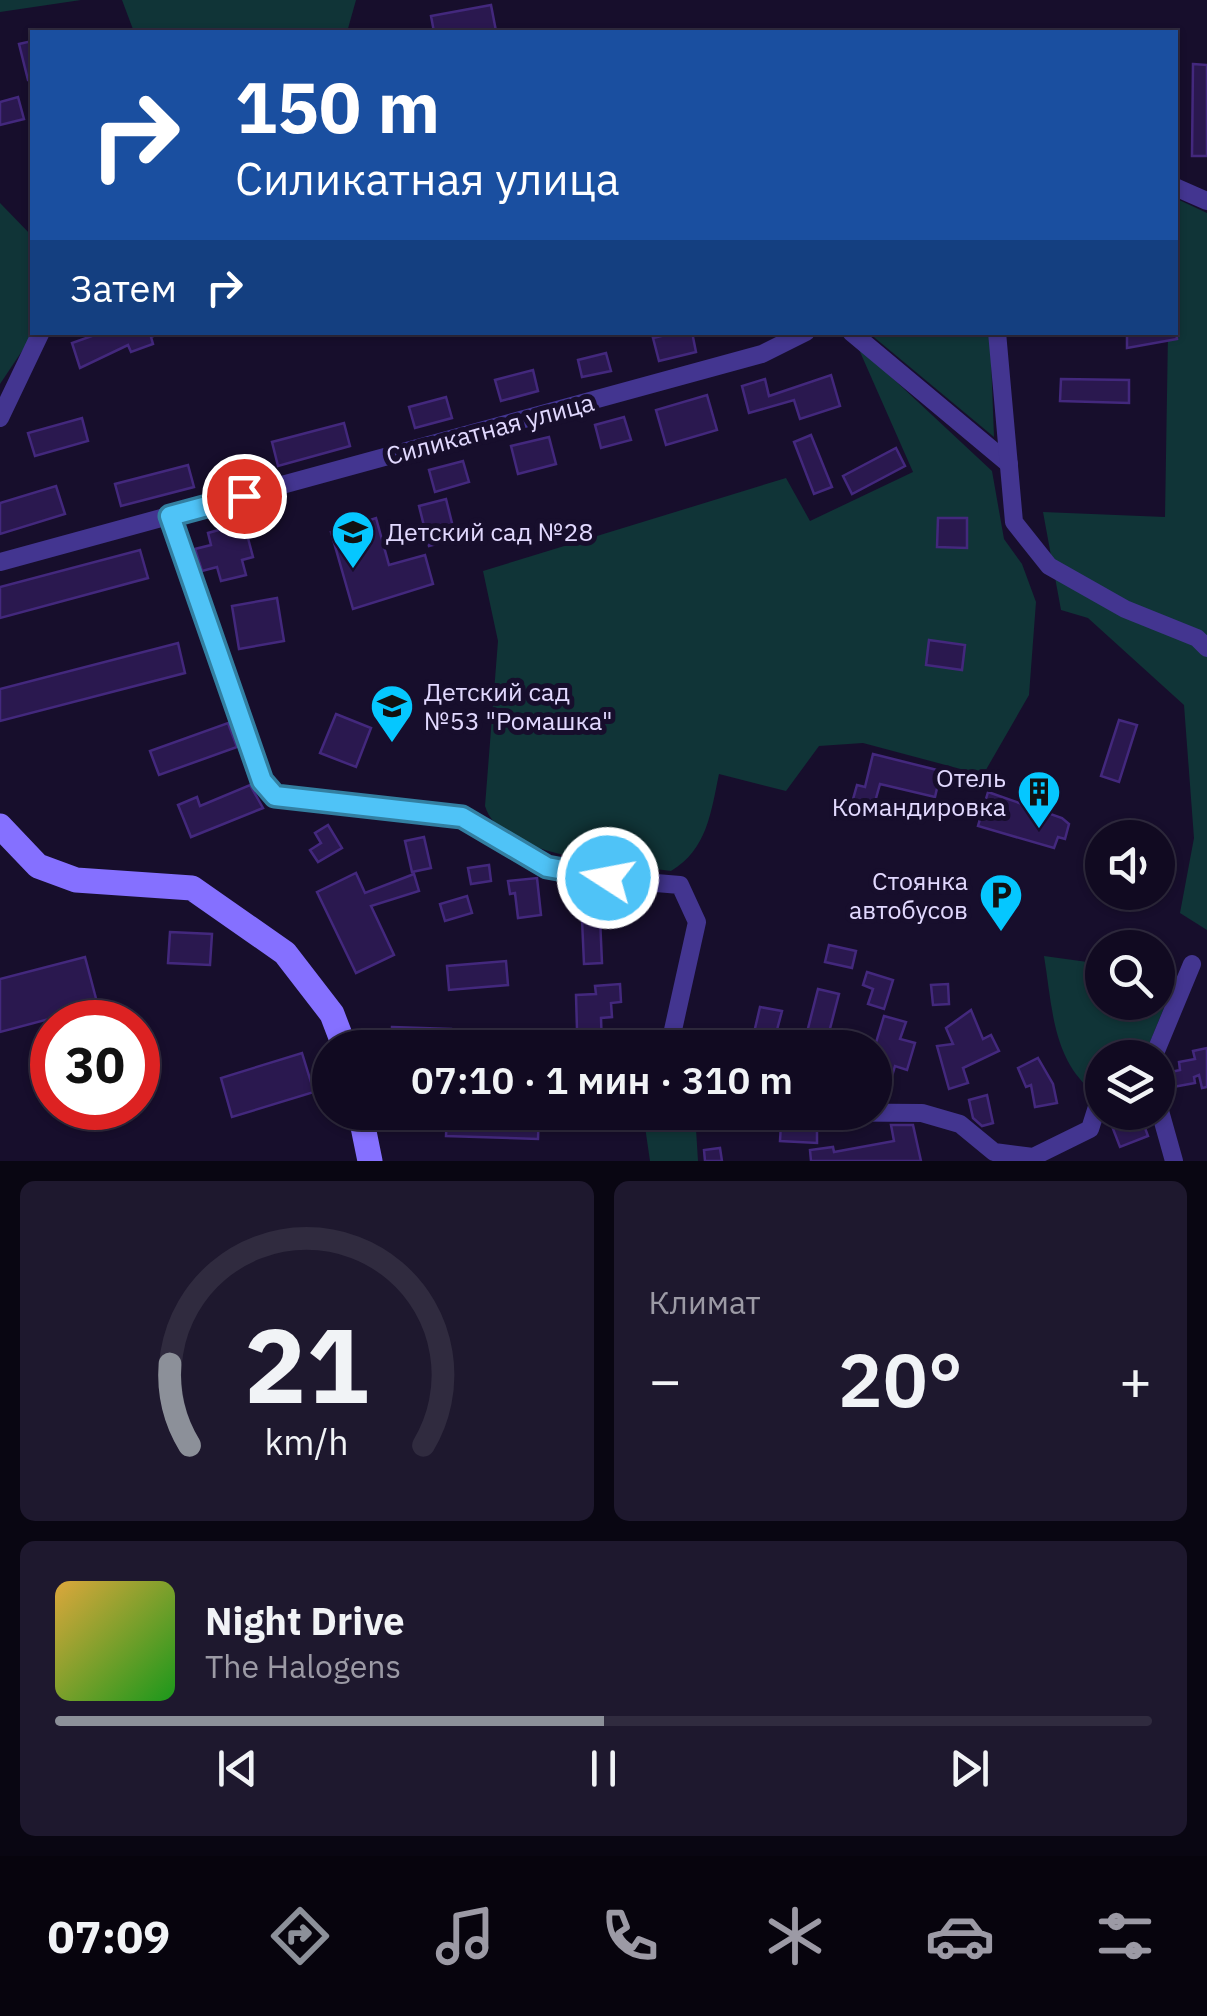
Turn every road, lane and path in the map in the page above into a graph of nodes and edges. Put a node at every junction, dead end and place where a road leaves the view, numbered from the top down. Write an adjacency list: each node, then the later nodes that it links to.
1 (1178, 188): 2 (street)
2 (1207, 201)
3 (40, 335): 7 (street)
4 (800, 335): 9 (street, Силикатная улица)
5 (855, 335): 8 (street)
6 (997, 335): 8 (street)
7 (0, 418)
8 (1009, 464): 11 (street)
9 (170, 516): 10 (street, Силикатная улица); 15 (street)
10 (0, 562)
11 (1207, 648)
12 (0, 826): 14 (street)
13 (1192, 964): 16 (street)
14 (338, 1030)
15 (673, 1030)
16 (1160, 1040)
17 (892, 1114): 19 (street)
18 (364, 1130): 21 (street)
19 (1088, 1130)
20 (1165, 1130): 22 (street)
21 (370, 1161)
22 (1174, 1161)

